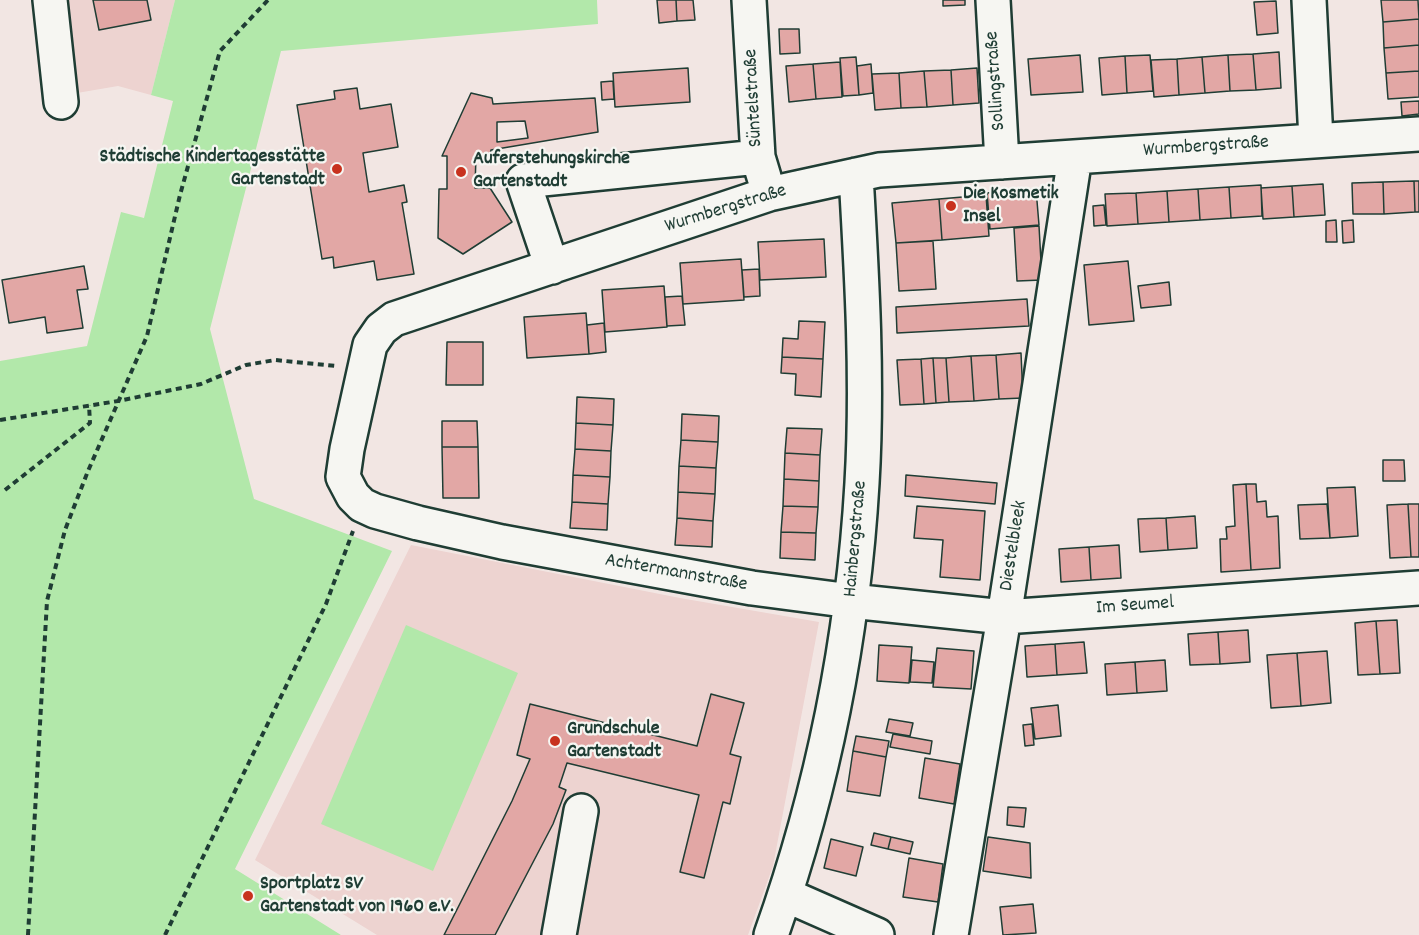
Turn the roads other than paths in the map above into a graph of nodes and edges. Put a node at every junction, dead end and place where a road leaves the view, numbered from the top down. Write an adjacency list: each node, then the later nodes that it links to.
1 (50, 0): 5 (street)
2 (749, 0): 8 (street, Süntelstraße)
3 (993, 0): 10 (street, Sollingstraße)
4 (1309, 0): 7 (street)
5 (61, 102)
6 (1419, 134): 7 (street, Wurmbergstraße)
7 (1316, 140): 9 (street, Wurmbergstraße)
8 (758, 157): 12 (street, Süntelstraße); 13 (street)
9 (1075, 157): 10 (street, Wurmbergstraße); 17 (street, Diestelbleek)
10 (1002, 162): 11 (street, Wurmbergstraße)
11 (856, 176): 12 (street, Wurmbergstraße); 16 (street, Hainbergstraße)
12 (769, 194): 13 (street, Wurmbergstraße)
13 (552, 267): 14 (street, Wurmbergstraße)
14 (502, 542): 16 (street, Achtermannstraße)
15 (1419, 588): 17 (street, Im Seumel)
16 (851, 601): 17 (street, Im Seumel); 19 (street, Hainbergstraße)
17 (1004, 617): 23 (street, Diestelbleek)
18 (581, 811): 20 (street)
19 (786, 894): 21 (street, Hainbergstraße); 22 (street)
20 (560, 935)
21 (771, 935)
22 (877, 935)
23 (951, 935)

